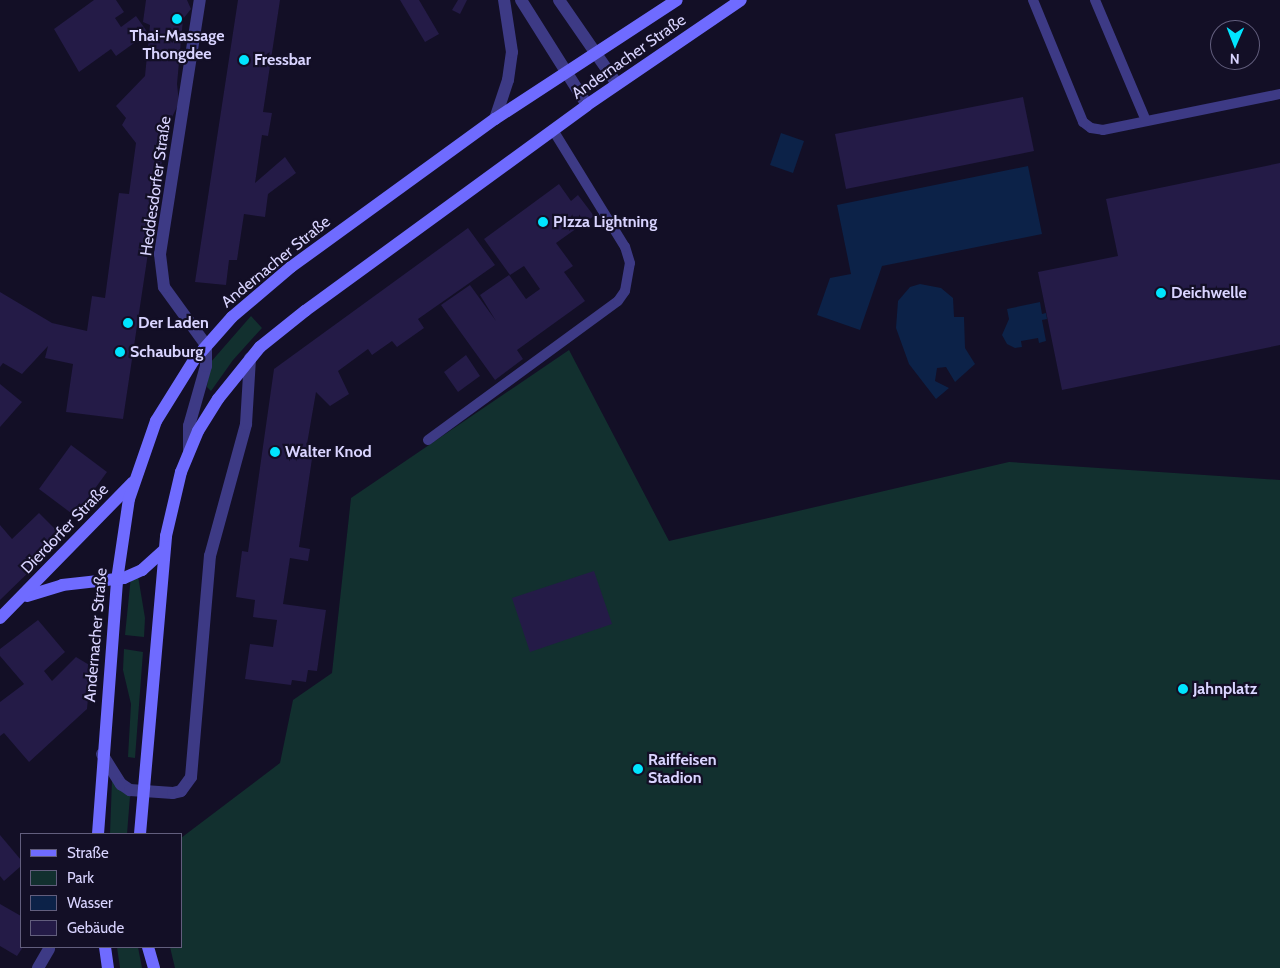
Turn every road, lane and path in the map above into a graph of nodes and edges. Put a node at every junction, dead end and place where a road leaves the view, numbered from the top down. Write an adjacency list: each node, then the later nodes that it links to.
1 (200, 0): 17 (street, Heddesdorfer Straße)
2 (504, 0): 14 (street)
3 (521, 0): 10 (street)
4 (559, 0): 9 (street)
5 (677, 0): 9 (street, Andernacher Straße)
6 (741, 0): 11 (street, Andernacher Straße)
7 (1033, 0): 15 (lane)
8 (1095, 0): 15 (lane)
9 (595, 53): 10 (street, Andernacher Straße); 11 (street)
10 (565, 73): 13 (street); 14 (street, Andernacher Straße)
11 (617, 84): 13 (street, Andernacher Straße)
12 (1280, 94): 15 (lane)
13 (587, 105): 16 (street, Andernacher Straße)
14 (495, 119): 17 (street, Andernacher Straße)
15 (1146, 121)
16 (553, 130): 18 (street, Andernacher Straße); 19 (lane)
17 (206, 345): 20 (street); 21 (street, Andernacher Straße)
18 (250, 358): 20 (street, Andernacher Straße); 27 (street)
19 (428, 440)
20 (189, 450): 22 (street, Andernacher Straße)
21 (134, 481): 23 (street, Andernacher Straße); 24 (street, Dierdorfer Straße)
22 (163, 551): 23 (street, Dierdorfer Straße); 27 (street, Andernacher Straße)
23 (117, 580): 24 (street, Dierdorfer Straße); 26 (street, Andernacher Straße)
24 (21, 600): 25 (street, Dierdorfer Straße)
25 (0, 618)
26 (102, 754): 27 (street); 28 (street, Andernacher Straße)
27 (143, 791): 29 (street, Andernacher Straße)
28 (98, 833)
29 (140, 833)
30 (50, 948): 33 (street)
31 (105, 948): 34 (street)
32 (148, 948): 35 (street)
33 (38, 968)
34 (108, 968)
35 (154, 968)

